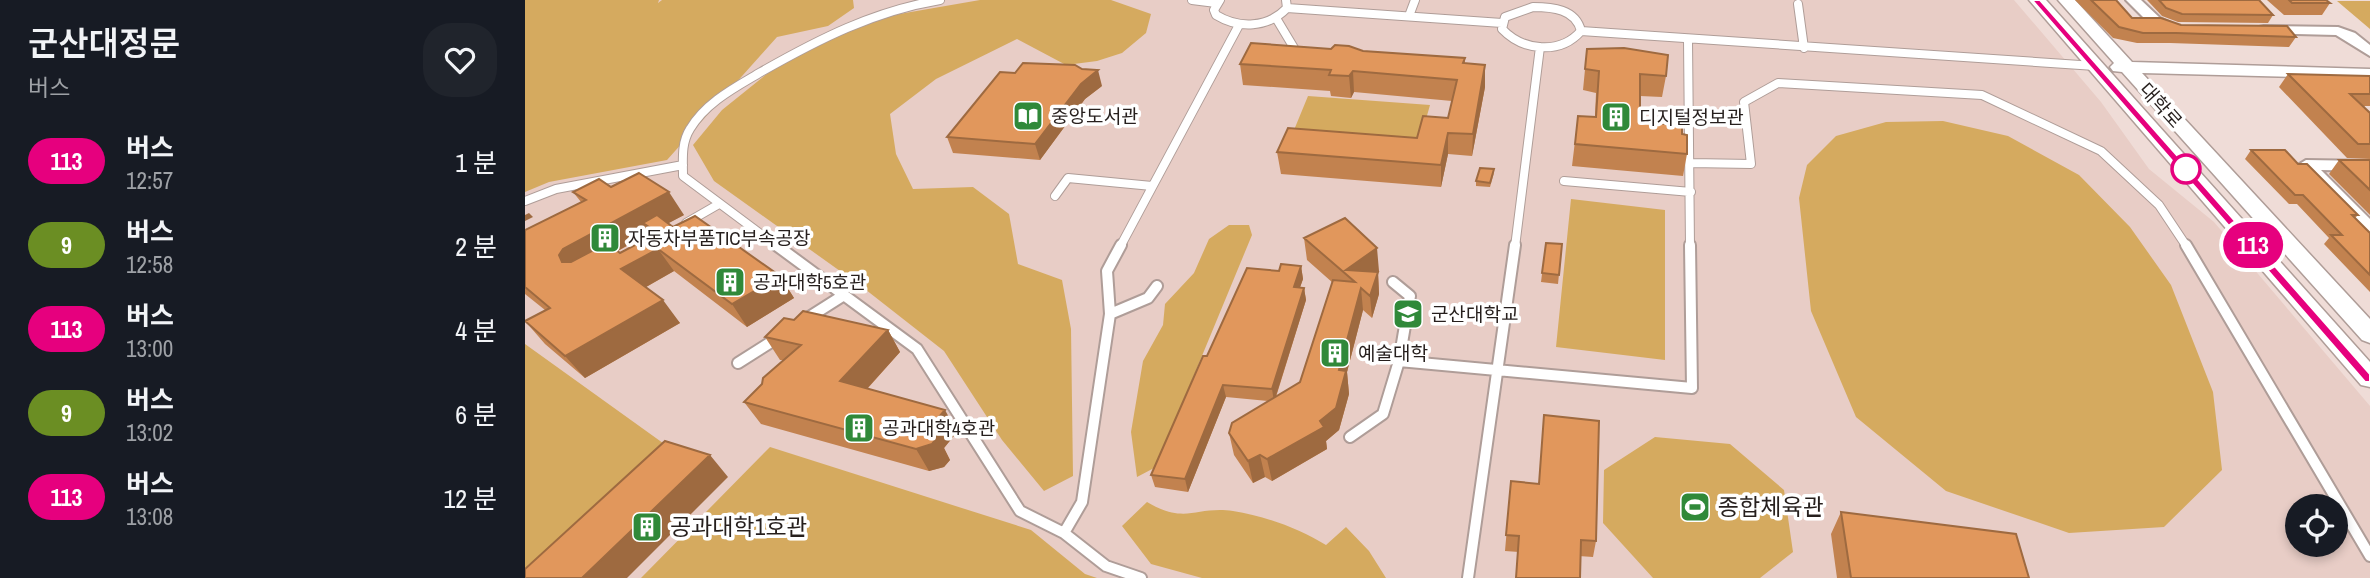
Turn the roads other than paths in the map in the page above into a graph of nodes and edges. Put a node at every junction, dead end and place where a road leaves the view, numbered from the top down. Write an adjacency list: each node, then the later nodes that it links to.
1 (940, 0): 8 (lane)
2 (1192, 0): 7 (lane)
3 (1415, 0): 13 (lane)
4 (2037, 0): 27 (street, 대학로)
5 (2066, 0): 21 (street, 대학로)
6 (2133, 0): 17 (street)
7 (1218, 2): 16 (lane)
8 (901, 3): 33 (lane)
9 (1545, 3): 15 (lane); 20 (lane)
10 (1286, 4): 13 (lane); 14 (lane)
11 (1798, 4): 24 (lane)
12 (2272, 15): 19 (street)
13 (1409, 16): 15 (lane)
14 (1276, 18): 16 (lane); 25 (lane)
15 (1502, 23): 23 (lane)
16 (1239, 25): 36 (lane)
17 (2189, 29)
18 (2252, 30): 19 (street)
19 (2289, 30): 26 (street)
20 (1581, 31): 22 (lane); 23 (lane)
21 (2098, 35): 28 (street, 대학로); 29 (street)
22 (1688, 40): 24 (lane); 32 (lane)
23 (1540, 47): 50 (lane)
24 (1804, 48): 27 (lane)
25 (1297, 52)
26 (2370, 52)
27 (2095, 66): 28 (street); 51 (street, 대학로)
28 (2127, 67): 29 (street); 31 (street, 대학로)
29 (2188, 69): 30 (street); 31 (street)
30 (2370, 74)
31 (2157, 100): 47 (street, 대학로)
32 (1691, 163): 37 (lane); 54 (lane)
33 (683, 164): 39 (lane); 40 (lane)
34 (2370, 166): 41 (street)
35 (1564, 181): 37 (lane)
36 (1152, 186): 38 (lane); 46 (lane)
37 (1691, 192): 50 (lane)
38 (1055, 196)
39 (525, 201)
40 (719, 204): 42 (lane); 45 (lane)
41 (2369, 228)
42 (670, 231)
43 (1393, 282): 48 (lane)
44 (1157, 286): 46 (lane)
45 (844, 295): 49 (lane); 53 (lane)
46 (1110, 314): 53 (lane)
47 (2370, 334)
48 (1399, 361): 50 (lane); 52 (lane)
49 (738, 363)
50 (1499, 368): 56 (lane)
51 (2370, 378)
52 (1350, 437)
53 (1064, 533): 55 (lane)
54 (2370, 556)
55 (1141, 578)
56 (1468, 578)

